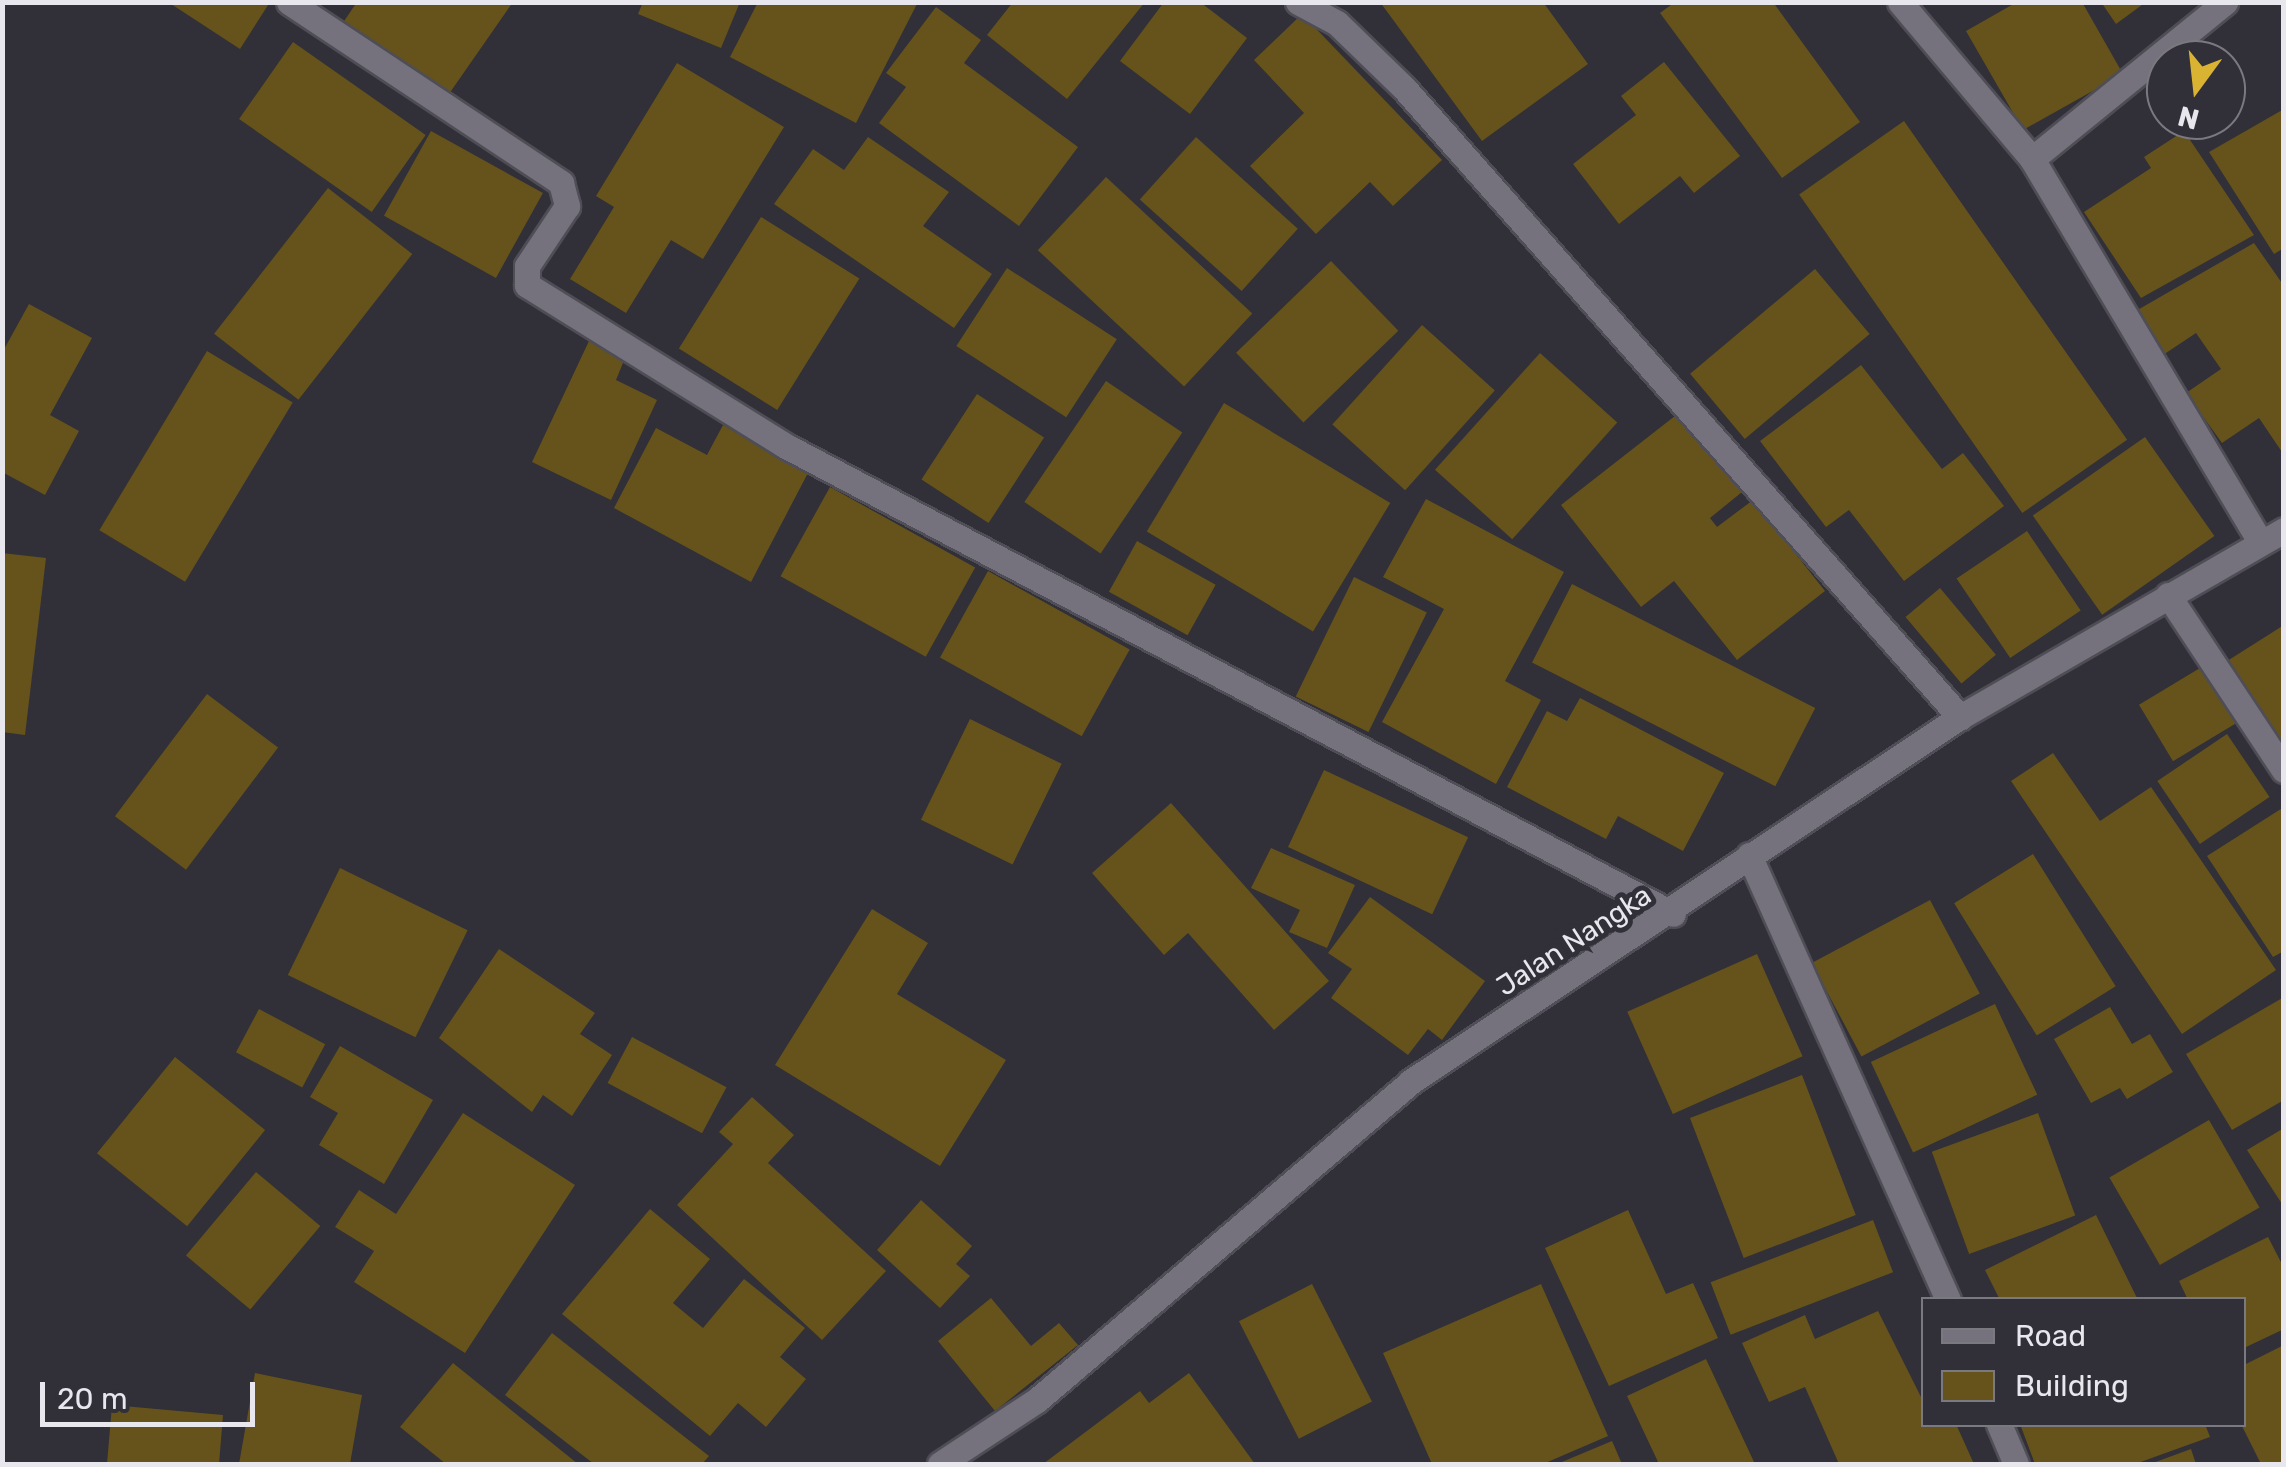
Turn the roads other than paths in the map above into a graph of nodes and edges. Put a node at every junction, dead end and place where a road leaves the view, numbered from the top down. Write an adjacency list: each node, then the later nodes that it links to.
1 (289, 2): 11 (street)
2 (1298, 2): 8 (street)
3 (1900, 2): 5 (street)
4 (2226, 2): 5 (street)
5 (2032, 159): 6 (street)
6 (2272, 536): 7 (street, Jalan Nangka)
7 (2168, 595): 8 (street, Jalan Nangka); 9 (street)
8 (1960, 717): 10 (street, Jalan Nangka)
9 (2284, 770)
10 (1749, 855): 11 (street, Jalan Nangka); 12 (street)
11 (1673, 914): 14 (street, Jalan Nangka)
12 (1947, 1297)
13 (2001, 1427): 15 (street)
14 (940, 1464)
15 (2016, 1464)

